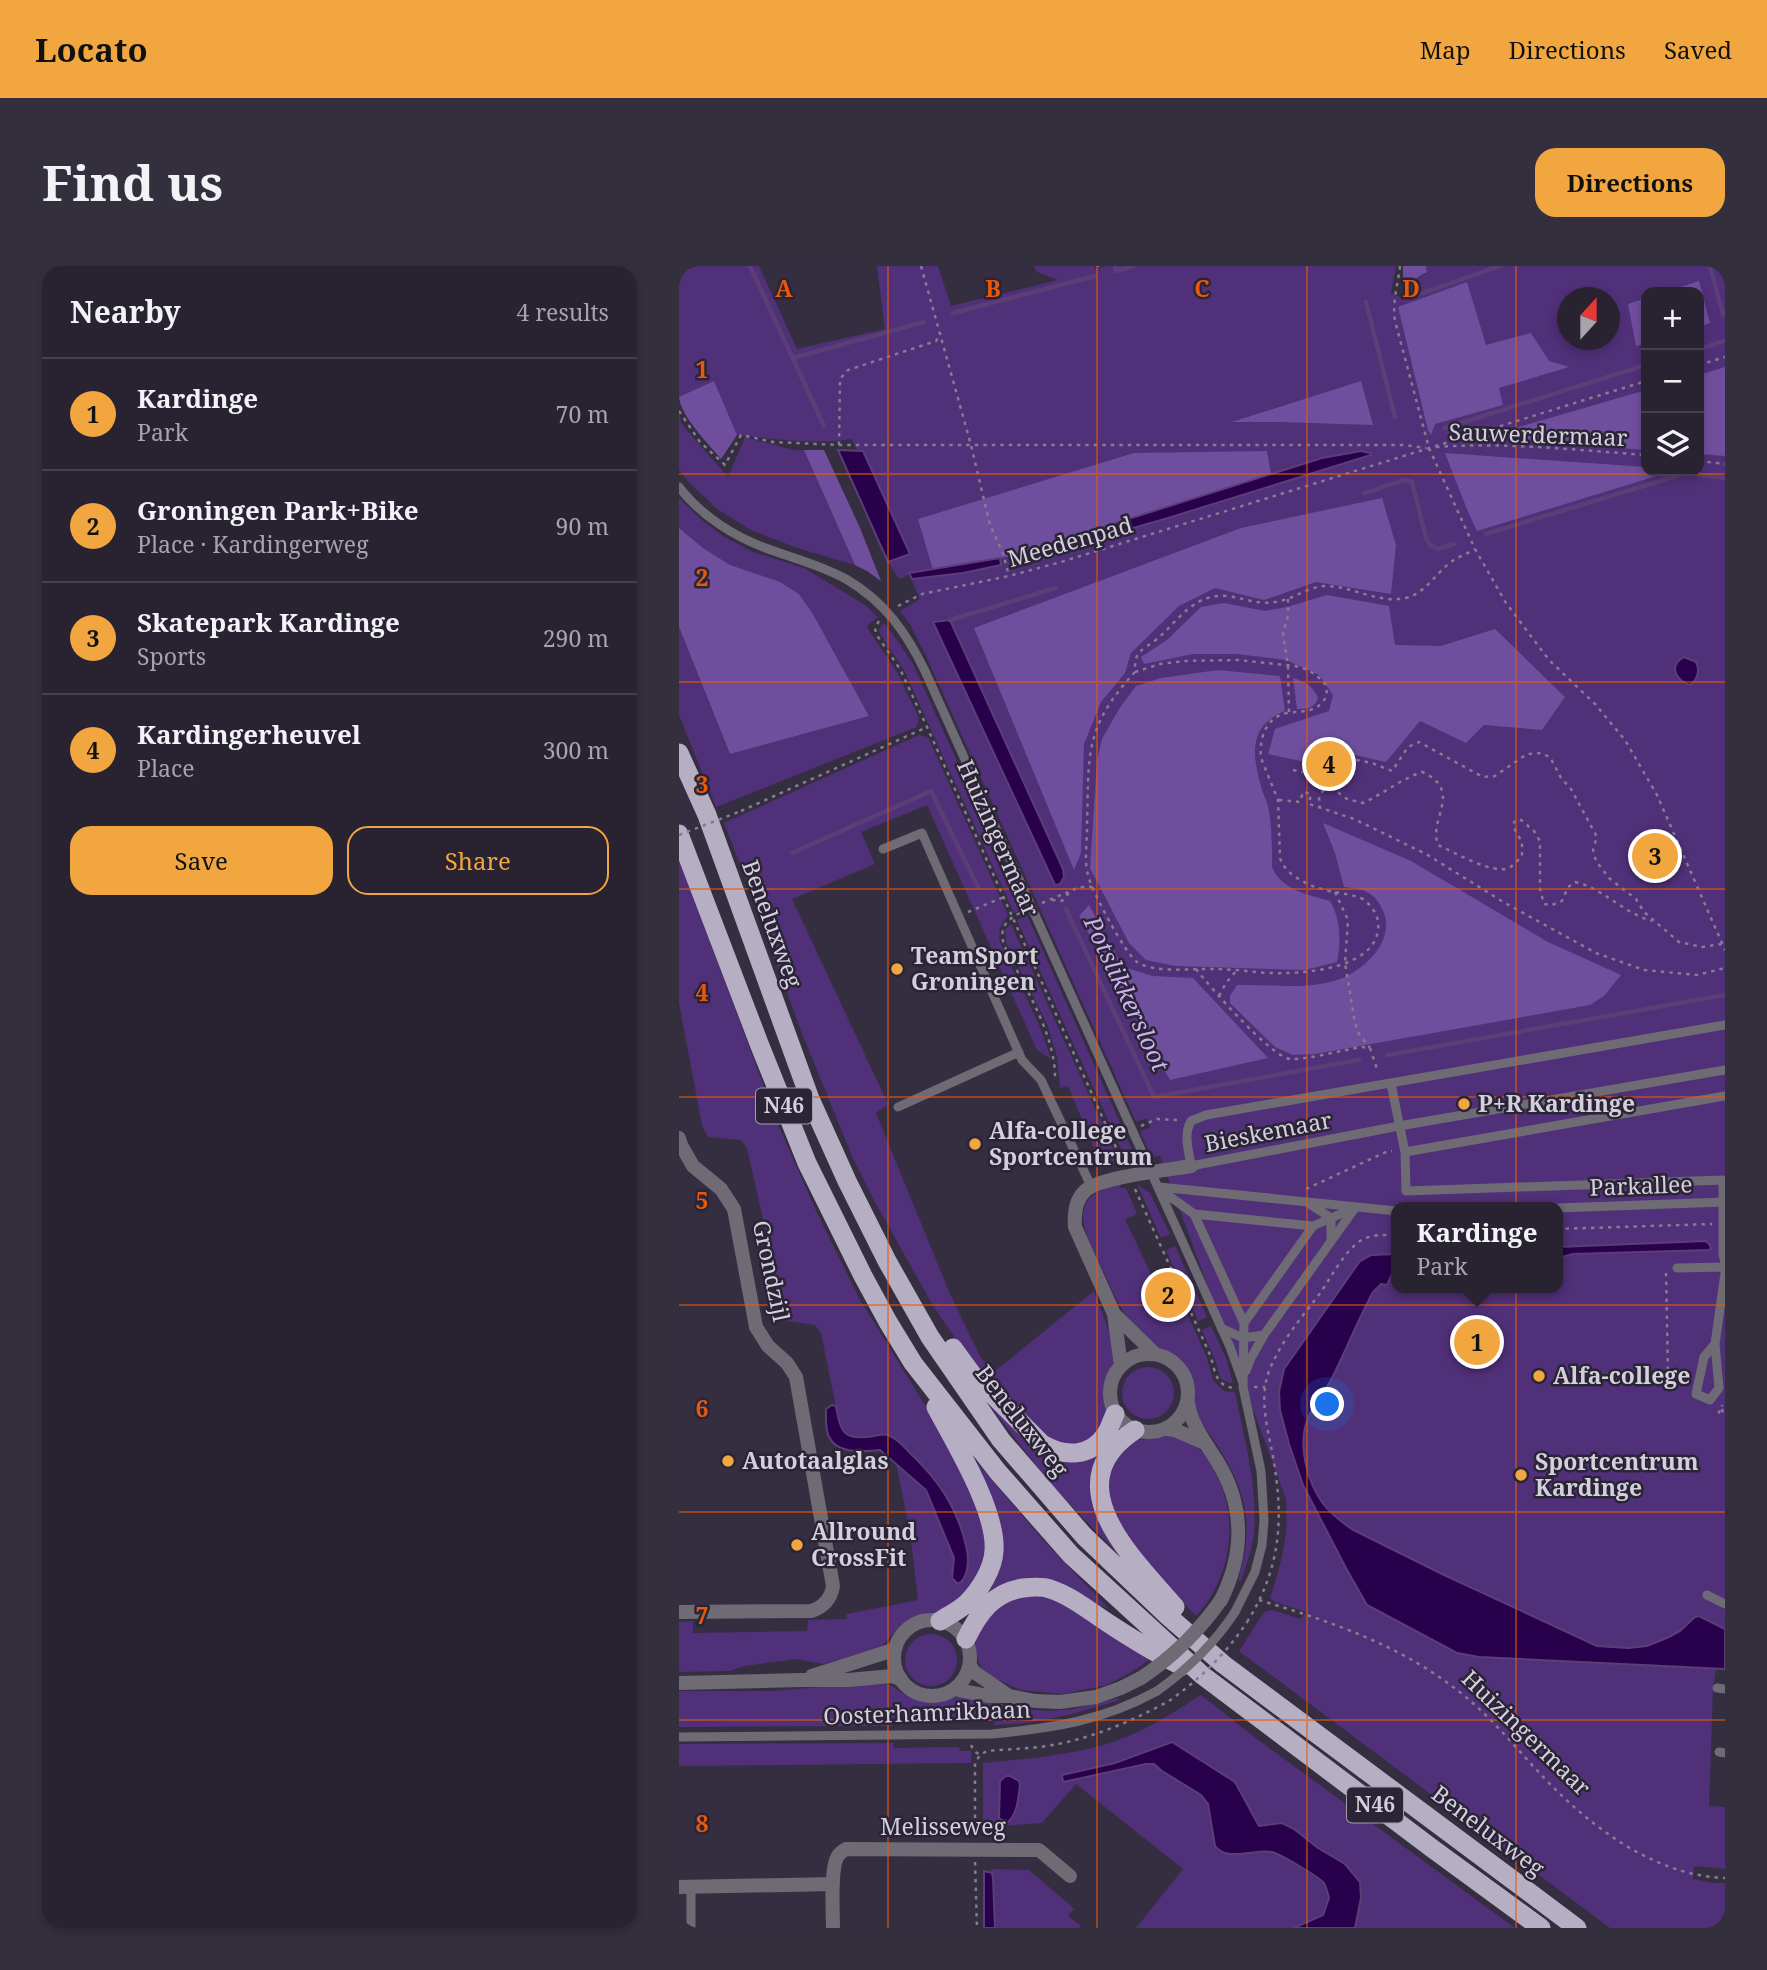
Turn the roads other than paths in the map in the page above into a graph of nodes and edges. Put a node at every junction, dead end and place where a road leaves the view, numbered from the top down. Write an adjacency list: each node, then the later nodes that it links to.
1 (679, 487): 15 (lane, Huizingermaar)
2 (679, 753): 27 (highway, Beneluxweg / N46)
3 (679, 834): 38 (highway, Beneluxweg / N46)
4 (883, 849): 6 (lane)
5 (1725, 1025): 8 (lane, Bieskemaar)
6 (1019, 1052): 10 (lane); 16 (lane)
7 (1725, 1070): 11 (lane, Bieskemaar)
8 (1391, 1084): 11 (lane); 14 (lane, Bieskemaar)
9 (1725, 1096): 13 (lane)
10 (898, 1107)
11 (1399, 1126): 13 (lane); 14 (lane, Bieskemaar)
12 (679, 1138): 48 (street, Grondzijl)
13 (1404, 1151): 19 (lane)
14 (1191, 1166): 15 (street)
15 (1151, 1172): 16 (street); 17 (lane, Huizingermaar)
16 (1091, 1186): 31 (street)
17 (1157, 1186): 18 (lane); 23 (lane); 33 (lane, Huizingermaar)
18 (1305, 1199): 20 (lane); 24 (lane)
19 (1724, 1202): 21 (lane, Parkallee); 28 (lane)
20 (1355, 1208): 22 (lane); 24 (lane); 26 (lane)
21 (1563, 1208)
22 (1391, 1211)
23 (1194, 1214): 25 (lane); 32 (lane)
24 (1331, 1218): 25 (lane); 26 (lane)
25 (1313, 1226): 32 (lane)
26 (1331, 1242): 34 (lane)
27 (887, 1261): 42 (highway, N46); 58 (highway, Beneluxweg / N46)
28 (1725, 1265): 29 (lane)
29 (1677, 1268)
30 (1725, 1273): 36 (lane)
31 (1114, 1314): 37 (street); 39 (street)
32 (1244, 1323): 35 (lane)
33 (1221, 1328): 35 (lane); 40 (lane, Huizingermaar)
34 (1264, 1335): 35 (lane); 40 (lane)
35 (1243, 1338): 40 (lane)
36 (1715, 1344): 36 (lane)
37 (1155, 1354): 39 (street); 41 (street)
38 (913, 1363): 49 (highway, N46); 53 (highway, Beneluxweg / N46)
39 (1121, 1366): 42 (street)
40 (1243, 1385): 60 (lane, Oosterhamrikbaan, bridge)
41 (1188, 1403): 43 (street); 45 (street)
42 (1115, 1413): 44 (street)
43 (1166, 1429): 44 (street); 45 (street)
44 (1135, 1430): 58 (highway, N46)
45 (1205, 1443): 59 (street, bridge)
46 (1707, 1595): 47 (lane)
47 (1725, 1604)
48 (679, 1612)
49 (940, 1620): 50 (street); 51 (street)
50 (965, 1639): 52 (street); 53 (highway, N46)
51 (895, 1647): 54 (street); 55 (street)
52 (970, 1666): 57 (street); 59 (street)
53 (1202, 1675): 66 (highway, Beneluxweg / N46)
54 (801, 1679): 55 (street); 56 (street)
55 (901, 1679): 57 (street)
56 (679, 1684)
57 (954, 1689): 59 (street)
58 (1263, 1694): 67 (highway, Beneluxweg / N46)
59 (1009, 1696)
60 (679, 1737)
61 (1070, 1876): 62 (street, Melisseweg)
62 (833, 1884): 63 (street); 65 (street, Melisseweg)
63 (685, 1887): 64 (lane)
64 (691, 1928)
65 (833, 1928)
66 (1541, 1928)
67 (1577, 1928)

